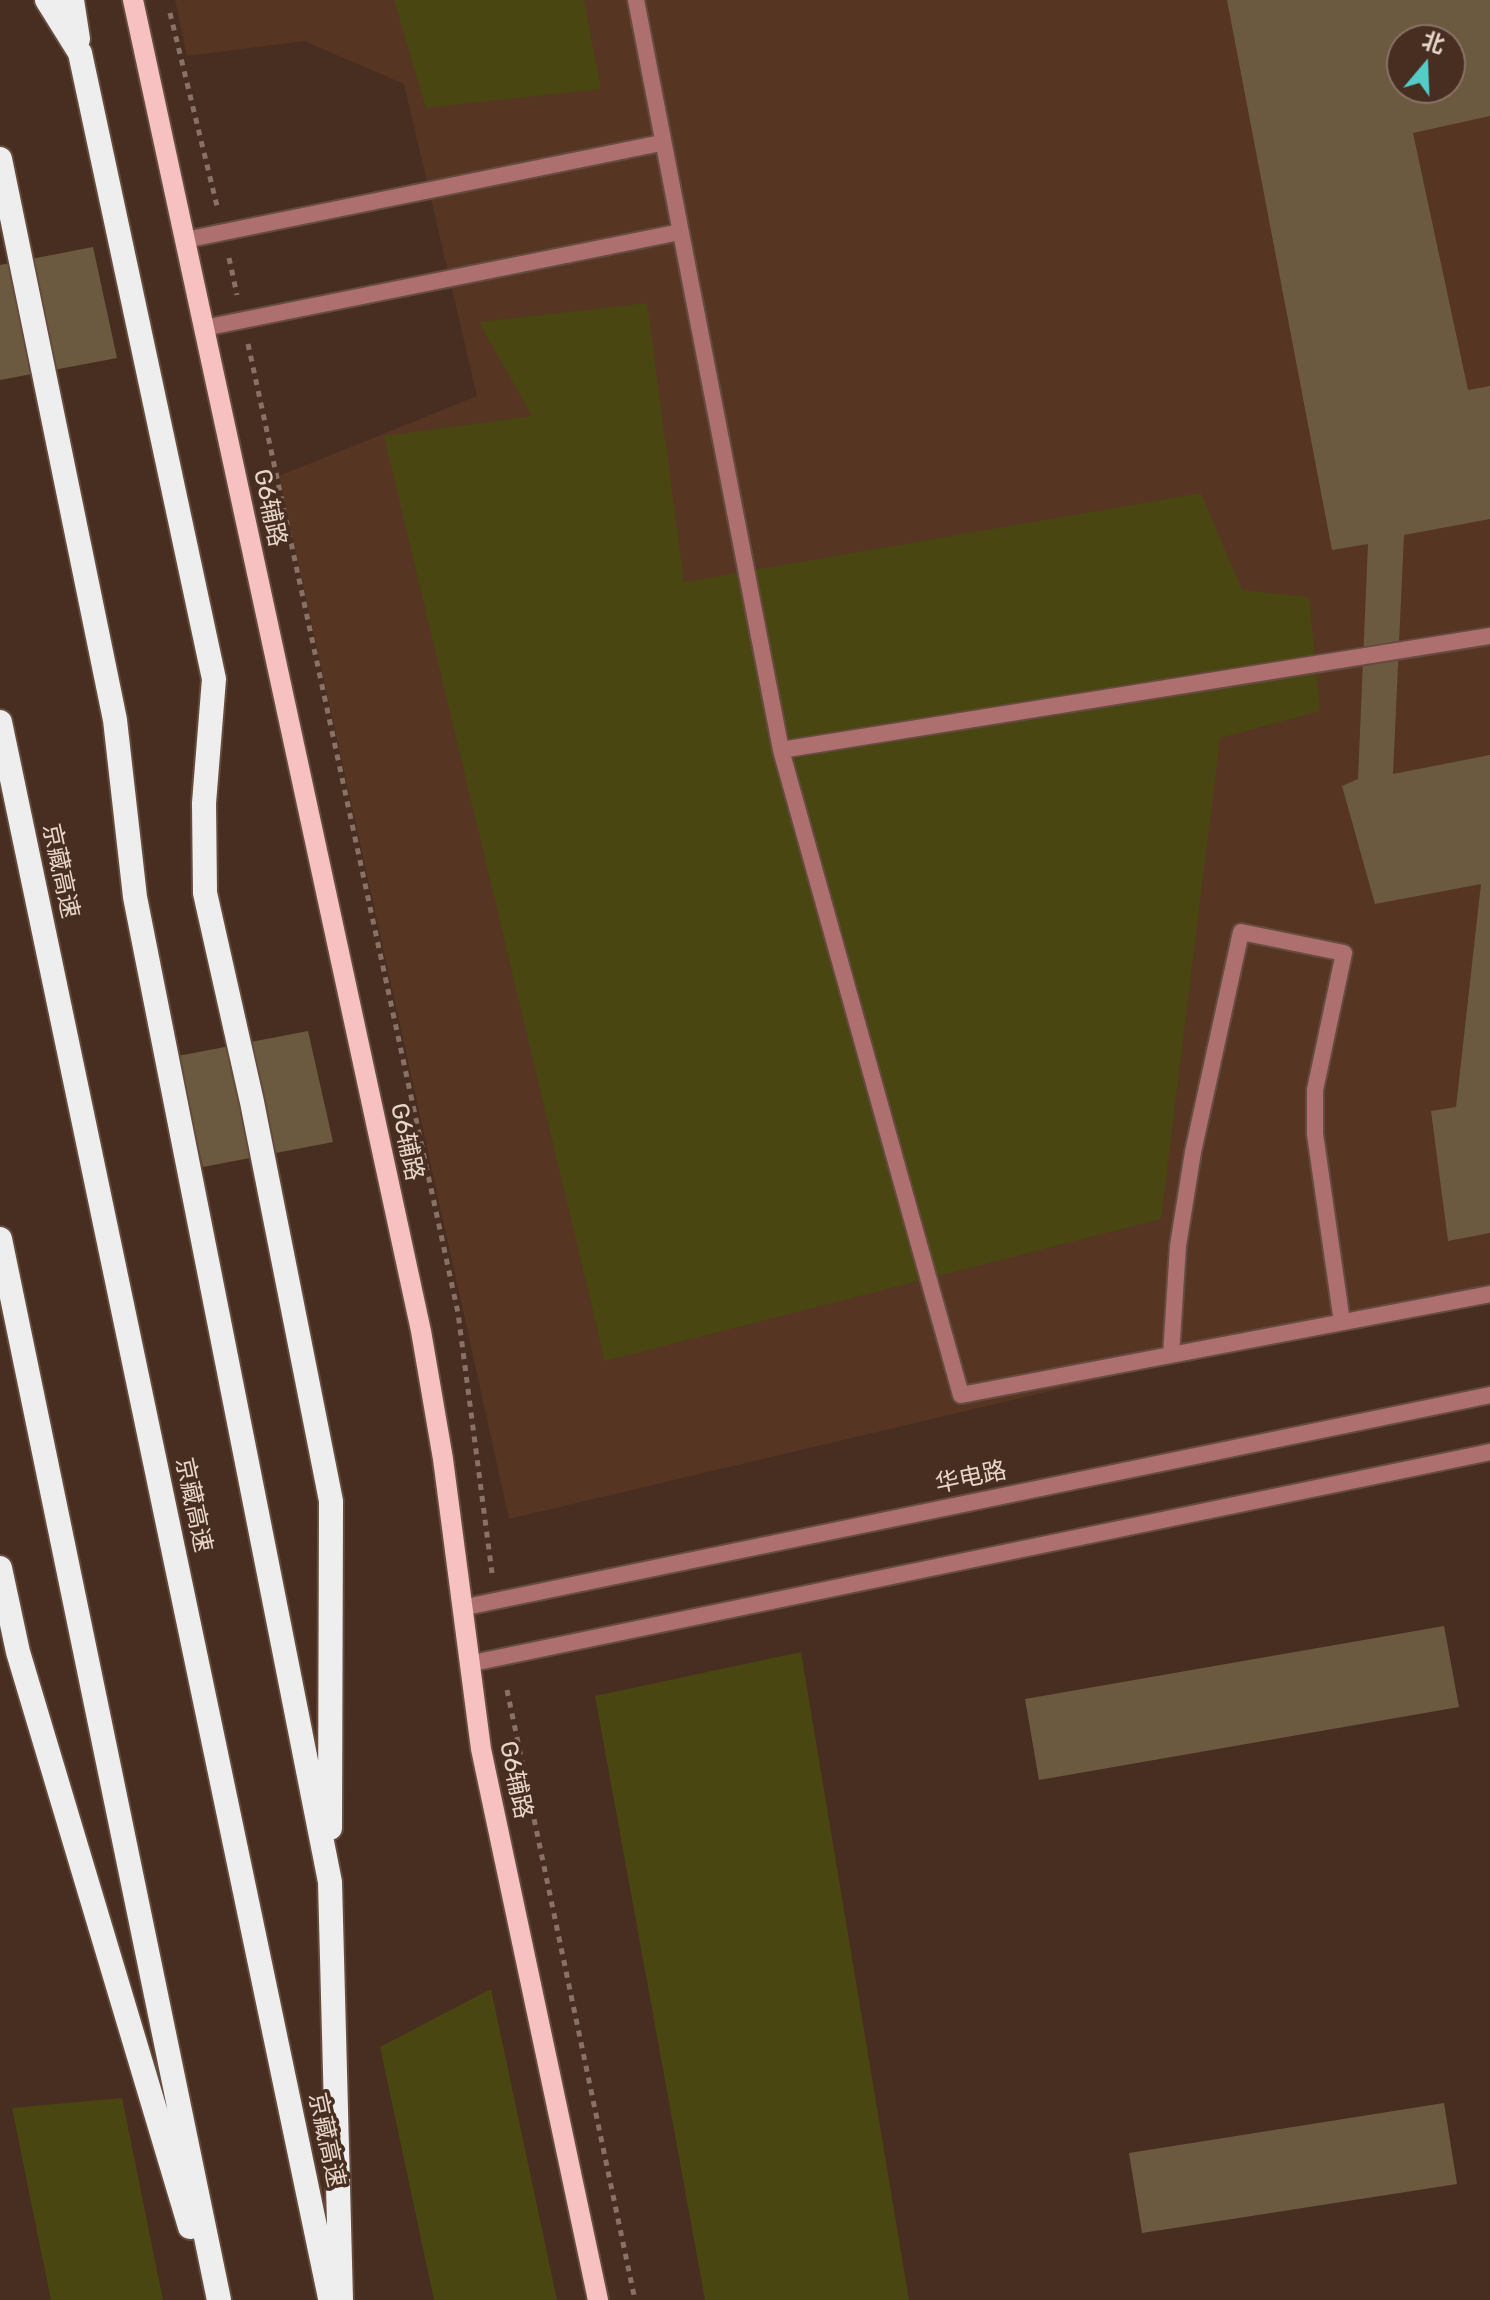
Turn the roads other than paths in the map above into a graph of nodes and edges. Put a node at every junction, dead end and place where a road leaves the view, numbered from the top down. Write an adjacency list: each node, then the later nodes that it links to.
1 (47, 0): 5 (highway)
2 (72, 0): 5 (highway)
3 (133, 0): 9 (main road, G6辅路)
4 (636, 0): 6 (street)
5 (80, 53): 25 (highway)
6 (661, 143): 8 (street); 9 (street)
7 (0, 159): 25 (highway)
8 (680, 232): 10 (street); 13 (street)
9 (185, 240): 10 (main road, G6辅路)
10 (204, 328): 21 (main road, G6辅路)
11 (1490, 636): 13 (street)
12 (0, 722): 28 (highway, 京藏高速)
13 (781, 750): 17 (street)
14 (0, 1239): 27 (highway)
15 (1490, 1294): 16 (street)
16 (1342, 1322): 17 (street); 17 (street)
17 (1171, 1355)
18 (1490, 1395): 21 (street, 华电路)
19 (1490, 1452): 24 (street)
20 (0, 1568): 23 (highway)
21 (461, 1608): 24 (main road, G6辅路)
22 (0, 1618): 23 (highway)
23 (18, 1652): 26 (highway)
24 (468, 1664): 30 (main road, G6辅路)
25 (330, 1882): 29 (highway)
26 (212, 2300)
27 (219, 2300)
28 (331, 2300)
29 (341, 2300)
30 (598, 2300)

